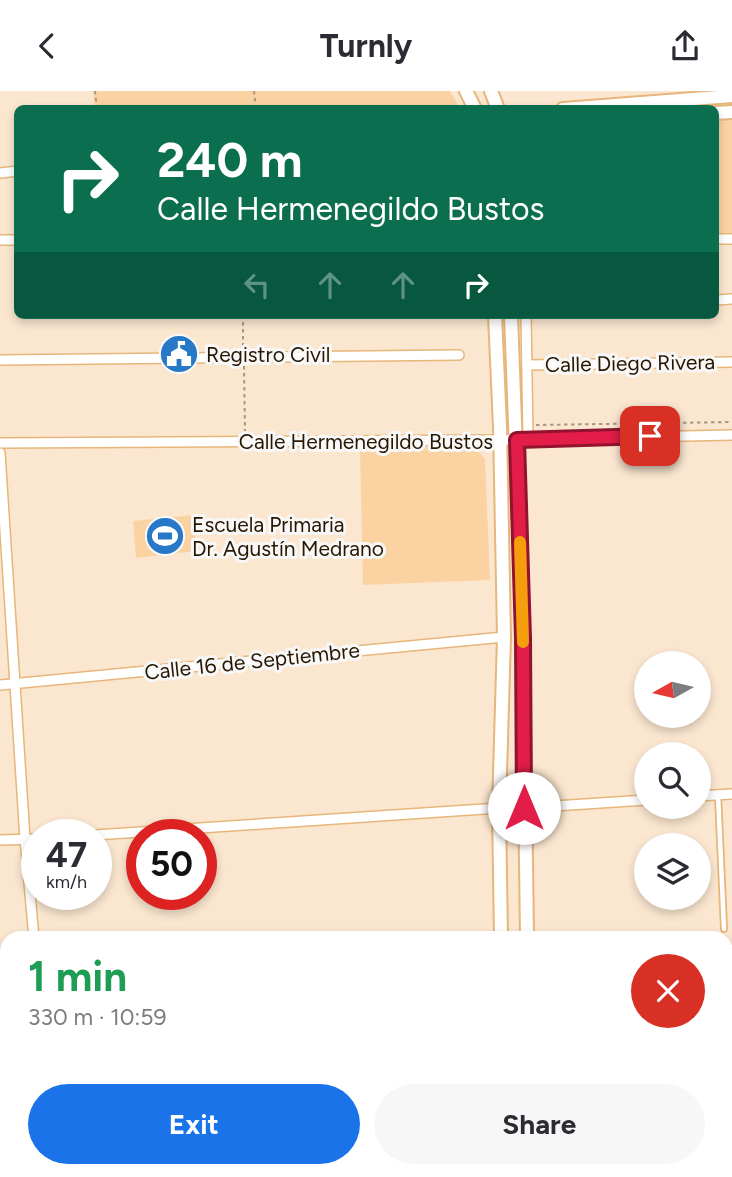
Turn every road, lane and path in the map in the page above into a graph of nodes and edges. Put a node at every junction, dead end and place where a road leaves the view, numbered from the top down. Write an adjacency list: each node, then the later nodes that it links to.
1 (685, 95): 2 (main road); 3 (main road)
2 (732, 96)
3 (598, 105)
4 (243, 319): 9 (path)
5 (495, 319): 17 (main road)
6 (511, 319): 16 (main road)
7 (526, 319): 12 (street)
8 (459, 355): 9 (street)
9 (243, 357): 10 (street); 18 (path)
10 (0, 360)
11 (732, 362): 12 (street, Calle Diego Rivera)
12 (527, 365): 14 (street)
13 (732, 422): 14 (path)
14 (528, 424): 16 (street)
15 (732, 435): 16 (street, Calle Hermenegildo Bustos)
16 (523, 439): 17 (street, Calle Hermenegildo Bustos); 29 (main road)
17 (500, 440): 18 (street, Calle Hermenegildo Bustos); 21 (main road)
18 (246, 442): 19 (street, Calle Hermenegildo Bustos)
19 (0, 443)
20 (0, 453): 22 (street)
21 (504, 637): 22 (street, Calle 16 de Septiembre); 28 (main road)
22 (15, 684): 23 (street, Calle 16 de Septiembre); 30 (street)
23 (0, 685)
24 (718, 794): 25 (street); 26 (street); 35 (lane)
25 (732, 794)
26 (711, 795)
27 (634, 801): 29 (street)
28 (499, 808): 31 (street); 37 (main road)
29 (524, 808): 38 (main road)
30 (24, 819)
31 (112, 834)
32 (21, 839): 33 (street)
33 (0, 840)
34 (31, 910): 36 (street)
35 (724, 929)
36 (33, 931)
37 (501, 931)
38 (527, 931)

